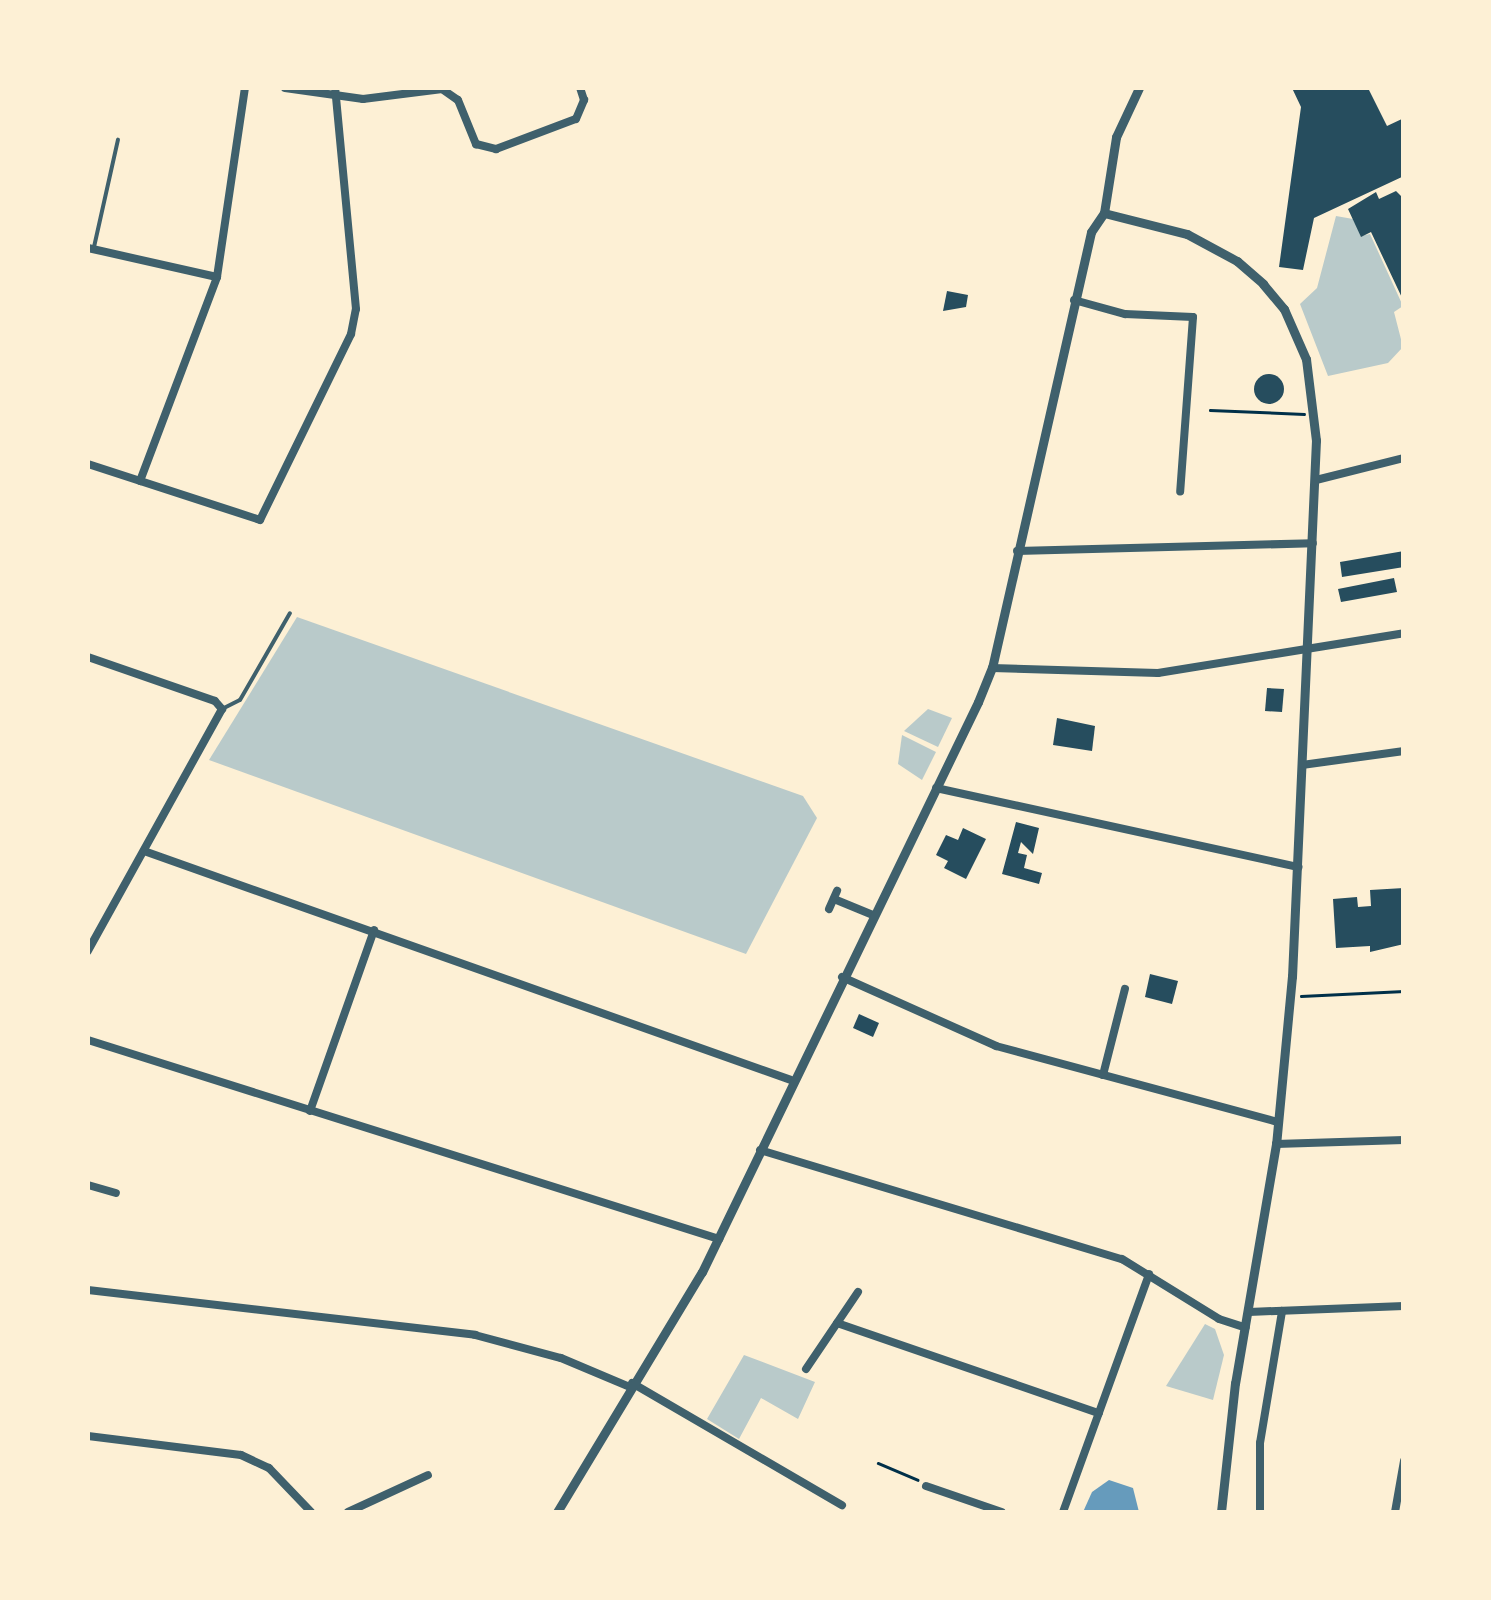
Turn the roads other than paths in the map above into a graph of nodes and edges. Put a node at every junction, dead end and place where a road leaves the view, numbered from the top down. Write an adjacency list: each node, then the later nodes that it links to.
1 (245, 88): 10 (street)
2 (285, 88): 6 (street)
3 (580, 88): 5 (street)
4 (1139, 88): 8 (street)
5 (434, 90): 6 (street)
6 (336, 92): 15 (street)
7 (118, 140): 9 (lane)
8 (1104, 213): 11 (street); 14 (street)
9 (90, 249): 10 (street)
10 (217, 277): 15 (street)
11 (1074, 300): 16 (street); 18 (street)
12 (1404, 458): 14 (street)
13 (88, 464): 15 (street)
14 (1316, 480): 17 (street)
15 (140, 481)
16 (1180, 492)
17 (1313, 542): 18 (street); 21 (street)
18 (1015, 551): 23 (street)
19 (290, 613): 24 (lane)
20 (1404, 633): 21 (street)
21 (1308, 652): 23 (street); 26 (street)
22 (88, 656): 24 (street)
23 (992, 668): 27 (street)
24 (222, 709): 28 (street)
25 (1404, 751): 26 (street)
26 (1302, 765): 29 (street)
27 (936, 788): 29 (street); 31 (street)
28 (144, 851): 33 (street); 34 (street)
29 (1298, 868): 42 (street)
30 (829, 908): 31 (street)
31 (872, 915): 36 (street)
32 (88, 922): 33 (street)
33 (100, 928): 35 (street)
34 (374, 930): 40 (street); 41 (street)
35 (88, 951)
36 (842, 977): 39 (street); 40 (street)
37 (1125, 989): 39 (street)
38 (88, 1041): 41 (street)
39 (1103, 1074): 42 (street)
40 (791, 1080): 45 (street)
41 (310, 1110): 48 (street)
42 (1278, 1122): 44 (street)
43 (1404, 1140): 44 (street)
44 (1276, 1144): 54 (street)
45 (760, 1150): 48 (street); 49 (street)
46 (88, 1185): 47 (street)
47 (116, 1193)
48 (719, 1239): 58 (street)
49 (1149, 1274): 56 (street); 59 (street)
50 (88, 1290): 58 (street)
51 (858, 1292): 55 (street)
52 (1404, 1306): 53 (street)
53 (1282, 1311): 54 (street); 71 (street)
54 (1249, 1312): 56 (street)
55 (837, 1323): 57 (street); 59 (street)
56 (1246, 1328): 70 (street)
57 (806, 1368)
58 (631, 1385): 64 (street); 67 (street)
59 (1098, 1413): 69 (street)
60 (88, 1436): 65 (street)
61 (1404, 1461): 72 (street)
62 (428, 1475): 66 (street)
63 (926, 1486): 68 (street)
64 (842, 1505)
65 (310, 1512)
66 (348, 1512)
67 (558, 1512)
68 (1002, 1512)
69 (1063, 1512)
70 (1221, 1512)
71 (1260, 1512)
72 (1395, 1512)

